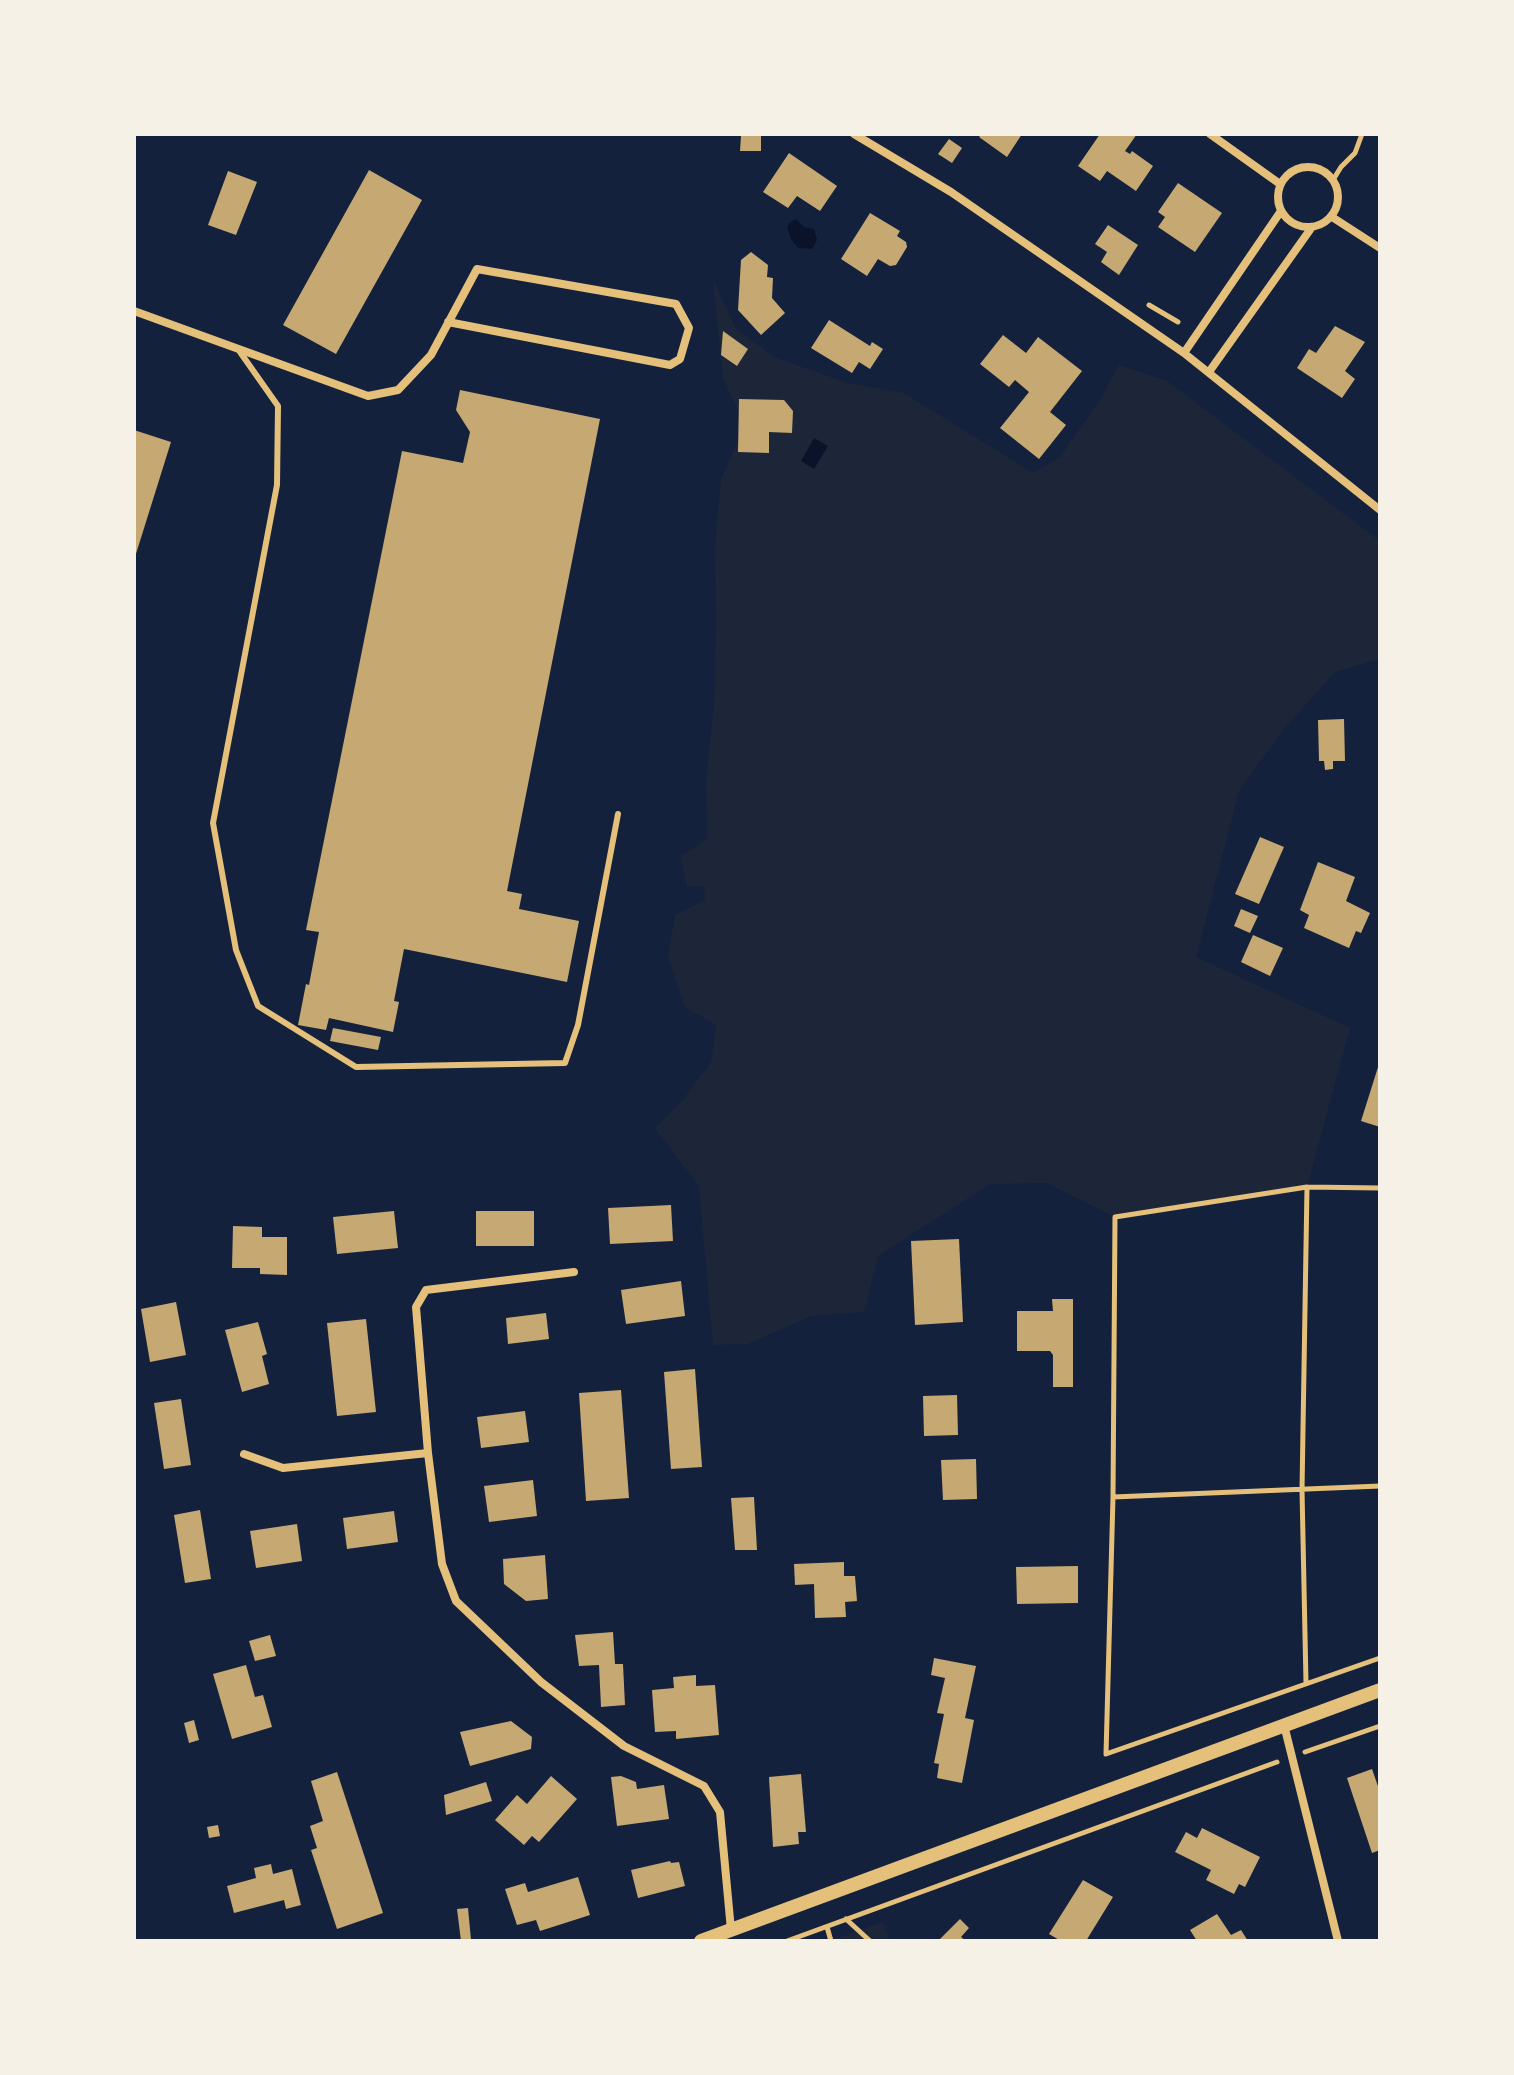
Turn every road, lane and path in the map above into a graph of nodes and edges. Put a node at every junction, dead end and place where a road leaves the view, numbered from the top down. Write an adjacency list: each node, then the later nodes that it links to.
1 (854, 134): 13 (street)
2 (1210, 134): 5 (street)
3 (1362, 134): 4 (path)
4 (1333, 180): 5 (street); 7 (street)
5 (1280, 184): 6 (street)
6 (1281, 211): 8 (street); 13 (street)
7 (1332, 217): 8 (street); 9 (street)
8 (1312, 227): 14 (street)
9 (1380, 248)
10 (134, 311): 12 (street)
11 (448, 322): 11 (street); 12 (street)
12 (240, 352): 16 (lane)
13 (1184, 353): 14 (street)
14 (1209, 372): 15 (street)
15 (1380, 510)
16 (618, 814)
17 (1307, 1187): 18 (path); 23 (path); 24 (path)
18 (1380, 1188)
19 (574, 1272): 20 (street)
20 (428, 1453): 21 (street); 33 (street)
21 (244, 1454)
22 (1380, 1486): 23 (path)
23 (1302, 1490): 24 (path); 26 (path)
24 (1113, 1497): 26 (path)
25 (1380, 1658): 26 (path)
26 (1306, 1683)
27 (1380, 1690): 28 (street)
28 (1284, 1725): 30 (street); 33 (street)
29 (1380, 1726): 30 (path)
30 (1293, 1756): 31 (path); 38 (street)
31 (846, 1919): 32 (path); 37 (path)
32 (826, 1926): 35 (path); 36 (path)
33 (731, 1930): 34 (street)
34 (701, 1941)
35 (787, 1941)
36 (831, 1941)
37 (870, 1941)
38 (1338, 1941)

